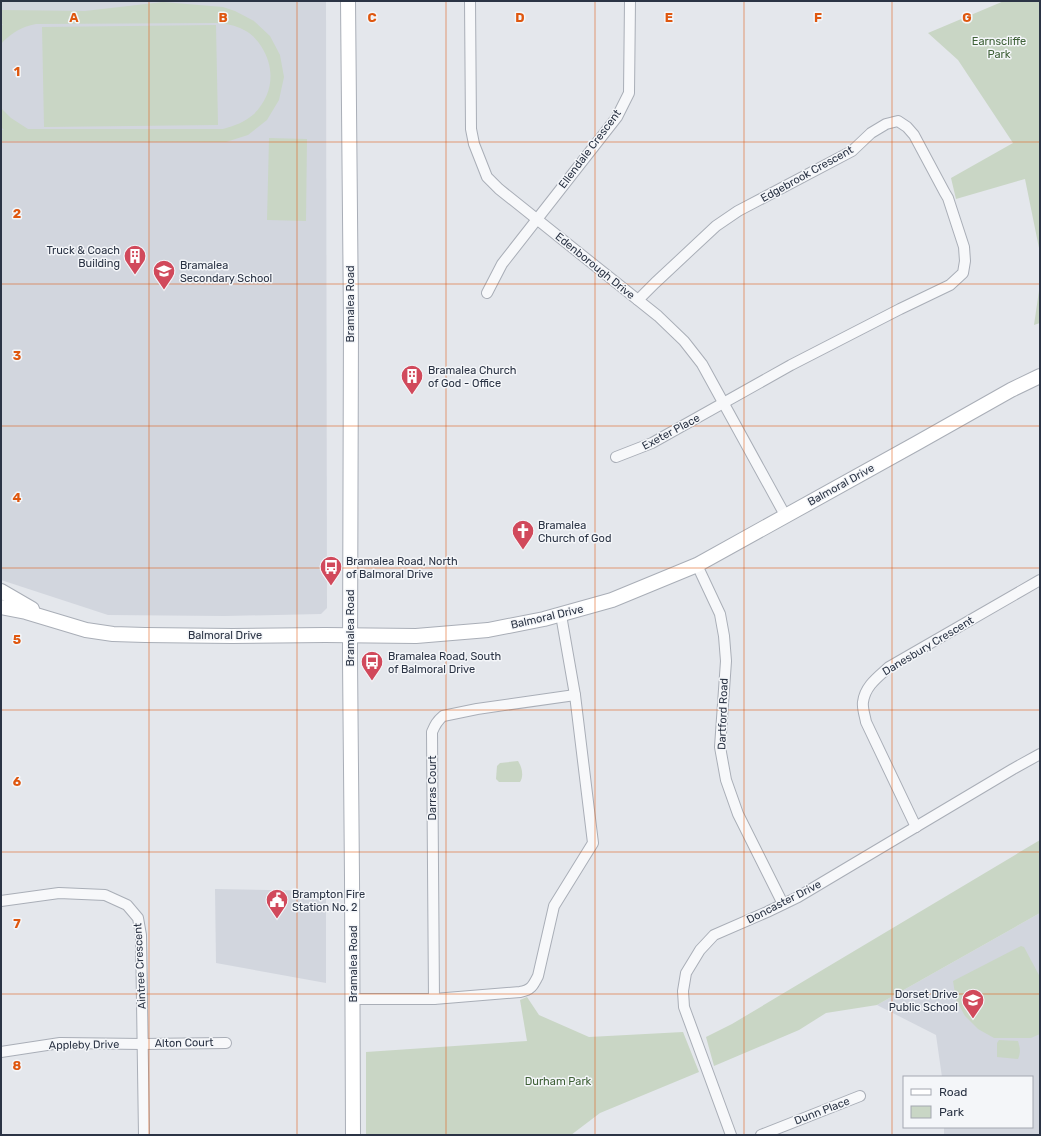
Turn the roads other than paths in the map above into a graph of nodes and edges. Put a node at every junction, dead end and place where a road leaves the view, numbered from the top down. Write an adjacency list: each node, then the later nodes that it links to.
1 (348, 1): 17 (street, Bramalea Road)
2 (470, 1): 4 (street, Edenborough Drive)
3 (630, 1): 4 (street, Ellendale Crescent)
4 (537, 219): 5 (street, Ellendale Crescent); 6 (street, Edenborough Drive)
5 (487, 293)
6 (638, 300): 8 (street, Edenborough Drive); 8 (street, Edgebrook Crescent)
7 (1040, 376): 10 (street, Balmoral Drive)
8 (724, 403): 9 (street, Exeter Place); 10 (street, Edenborough Drive)
9 (616, 457)
10 (785, 515): 11 (street, Balmoral Drive)
11 (697, 565): 15 (street, Balmoral Drive); 22 (street, Dartford Road)
12 (1040, 580): 20 (street, Danesbury Crescent)
13 (1, 591): 16 (street)
14 (1, 607): 16 (street, Balmoral Drive)
15 (561, 615): 17 (street, Balmoral Drive); 18 (street)
16 (47, 619): 17 (street, Balmoral Drive)
17 (350, 635): 24 (street, Bramalea Road)
18 (575, 695): 23 (street); 23 (street, Darras Court)
19 (1040, 754): 20 (street, Doncaster Drive)
20 (916, 827): 22 (street, Doncaster Drive)
21 (1, 901): 26 (street, Aintree Crescent)
22 (783, 904): 31 (street, Doncaster Drive)
23 (434, 999): 24 (street)
24 (353, 1000): 30 (street, Bramalea Road)
25 (226, 1043): 26 (street, Alton Court)
26 (143, 1044): 27 (street, Appleby Drive); 29 (street, Aintree Crescent)
27 (1, 1052)
28 (860, 1096): 32 (street, Dunn Place)
29 (144, 1135)
30 (353, 1135)
31 (731, 1135)
32 (760, 1135)

